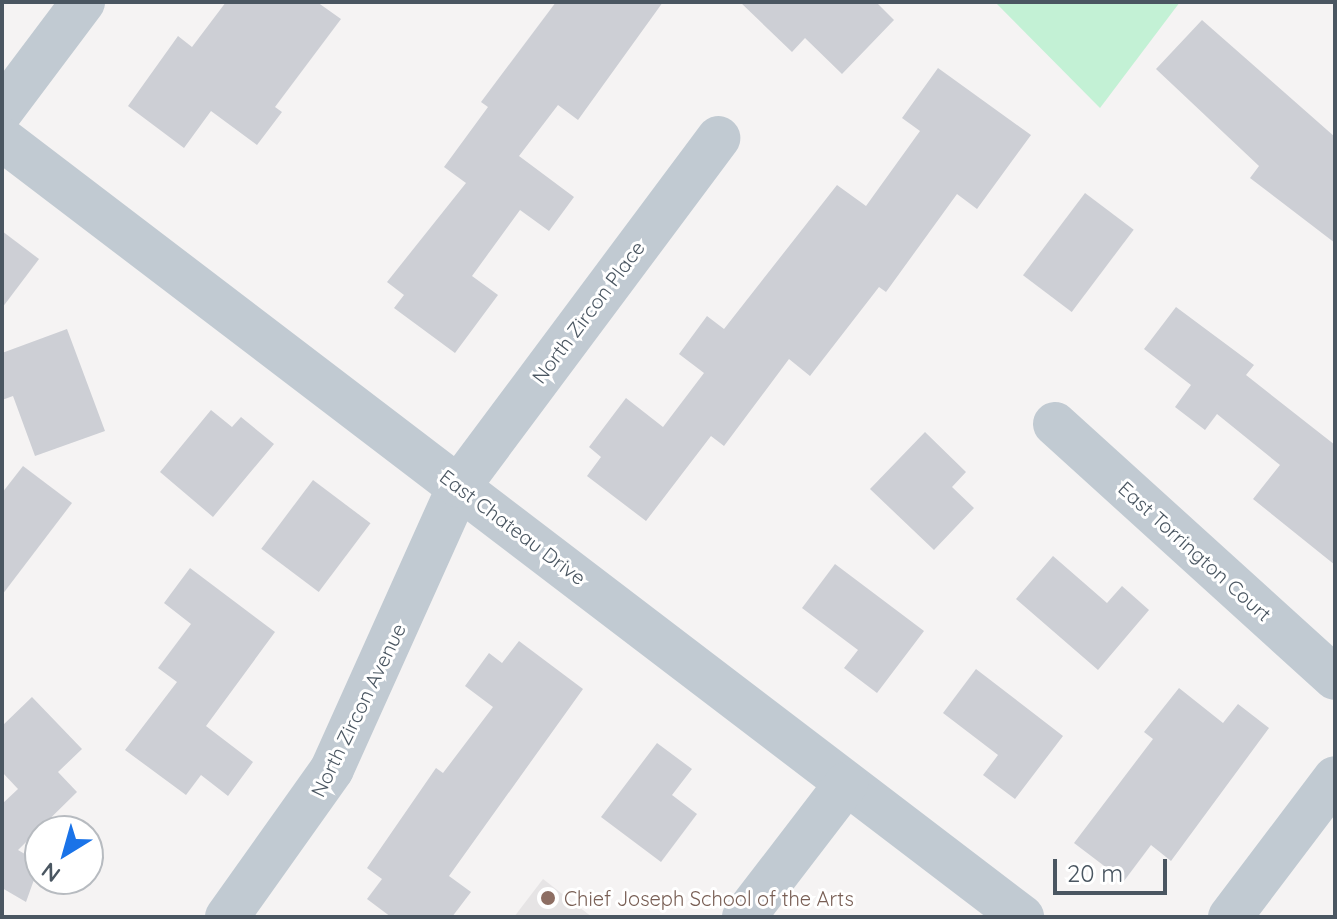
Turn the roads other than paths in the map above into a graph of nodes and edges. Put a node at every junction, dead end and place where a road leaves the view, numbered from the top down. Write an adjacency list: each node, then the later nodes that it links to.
1 (83, 2): 2 (street)
2 (2, 110)
3 (718, 138): 6 (street, North Zircon Place)
4 (2, 139): 6 (street, East Chateau Drive)
5 (1055, 424): 7 (street, East Torrington Court)
6 (459, 486): 9 (street, East Chateau Drive); 10 (street, North Zircon Avenue)
7 (1335, 678)
8 (1335, 778): 13 (street)
9 (846, 784): 11 (street); 12 (street, East Chateau Drive)
10 (227, 917)
11 (744, 917)
12 (1022, 917)
13 (1230, 917)

